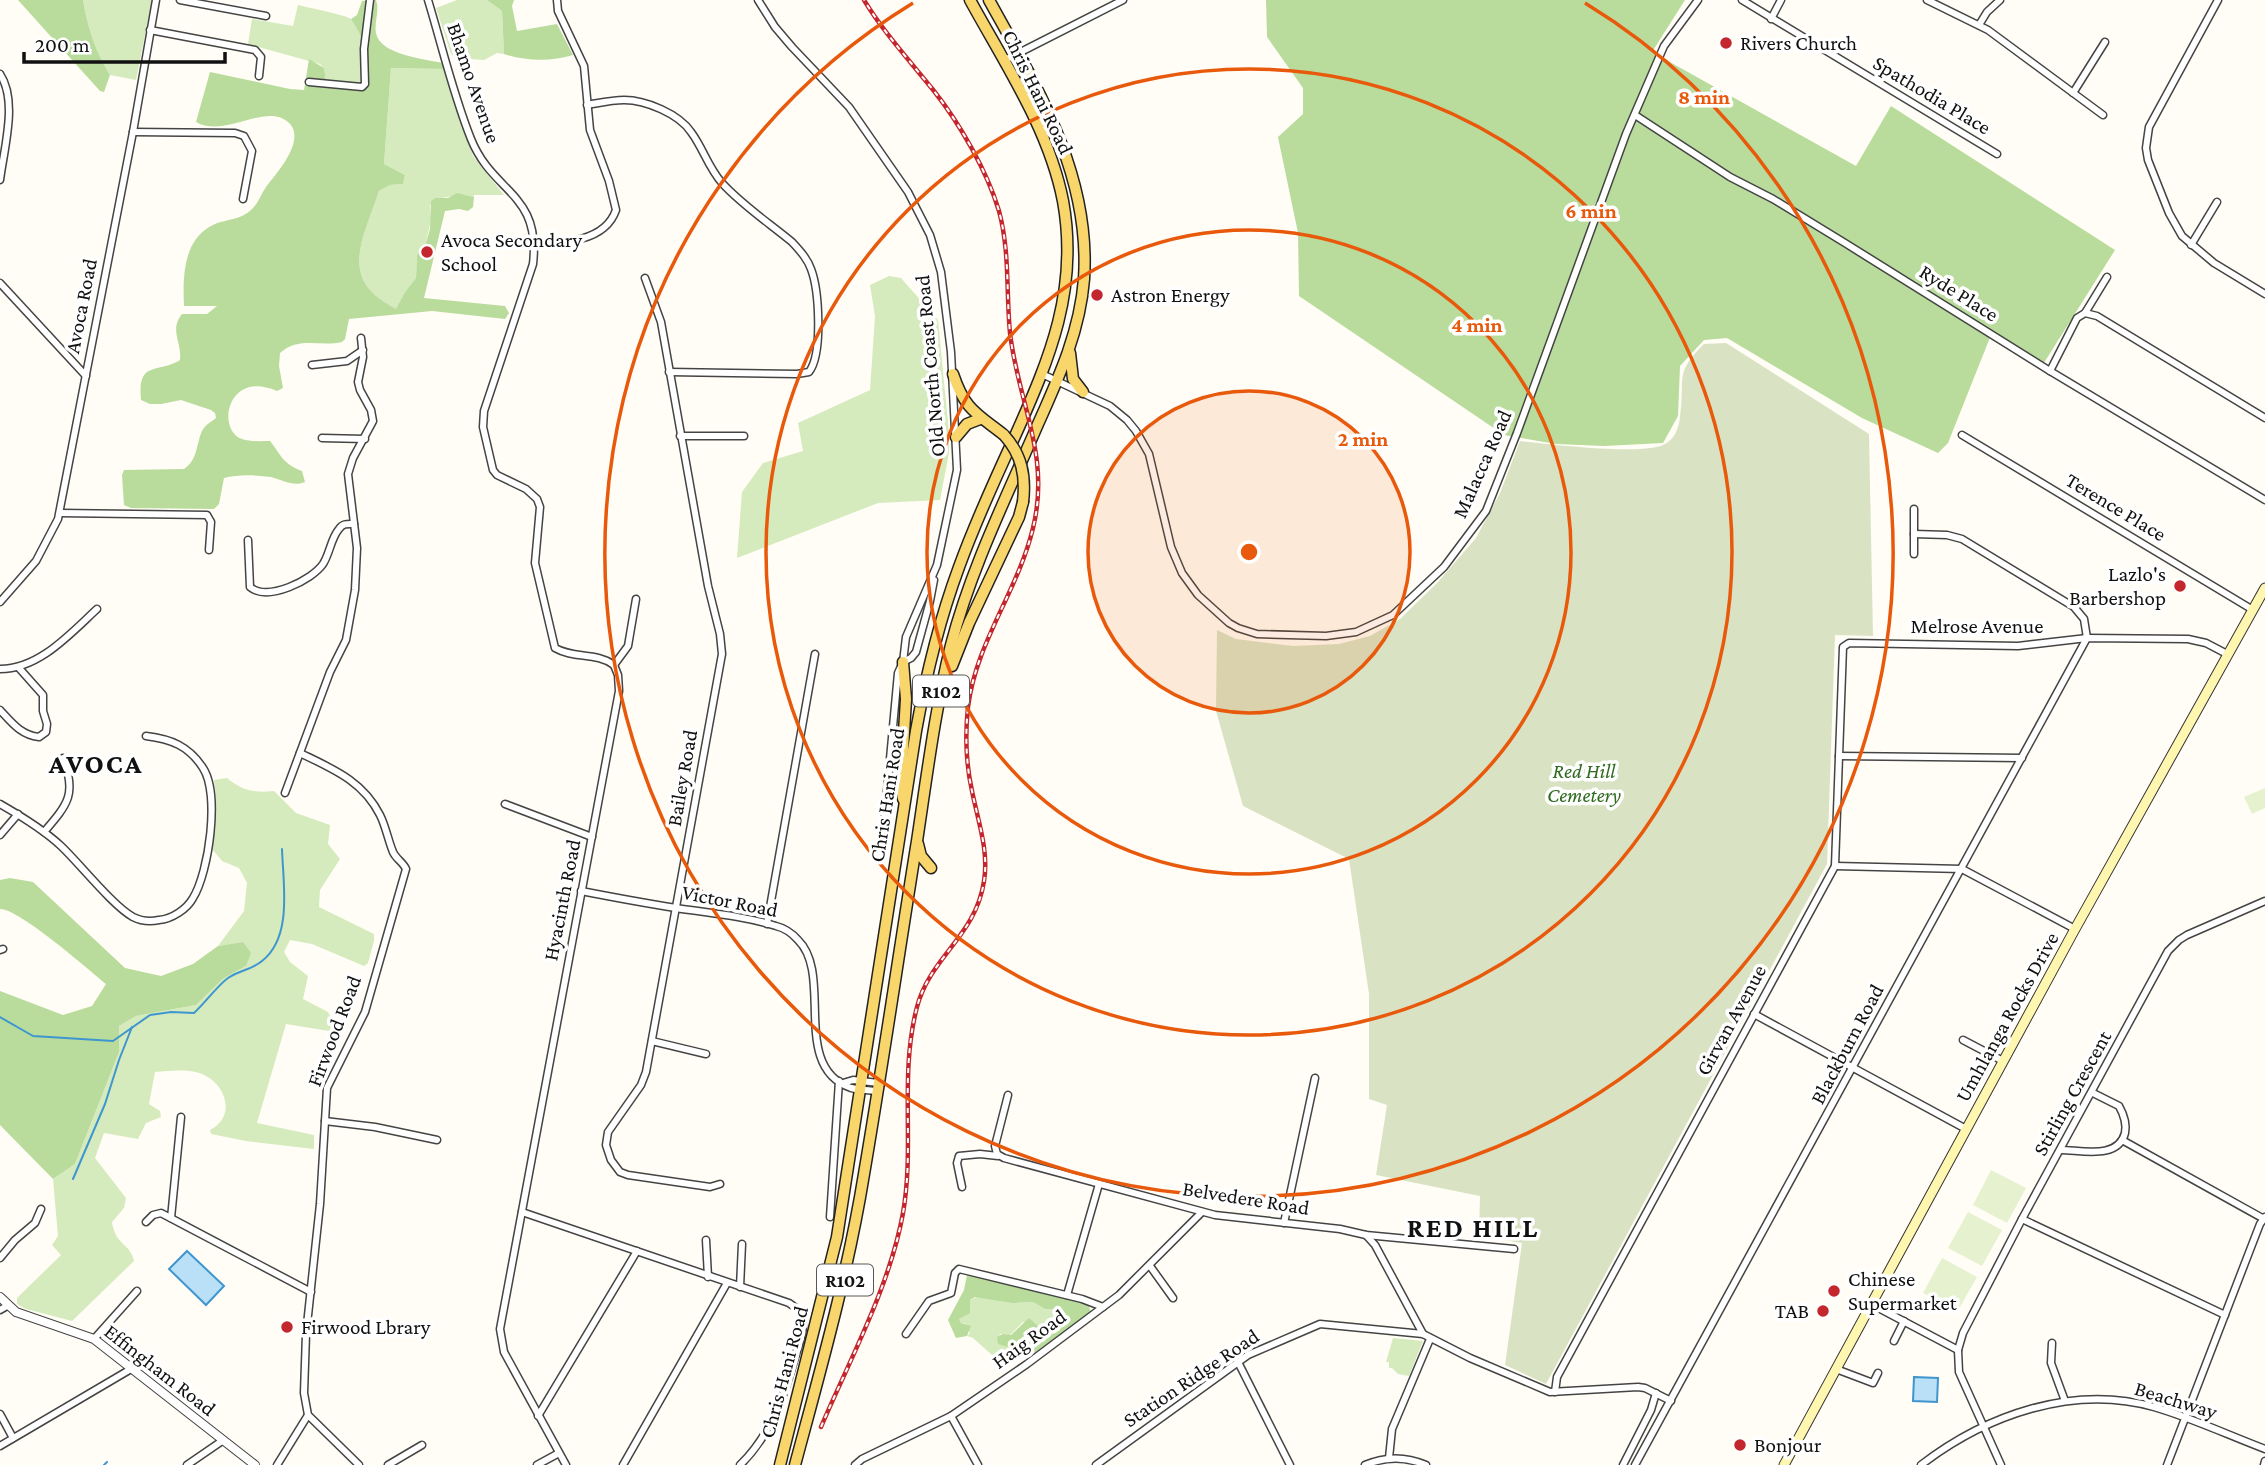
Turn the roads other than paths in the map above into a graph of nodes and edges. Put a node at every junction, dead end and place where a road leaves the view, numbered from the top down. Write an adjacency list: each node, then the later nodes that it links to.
1 (156, 0): 19 (street, Avoca Road)
2 (180, 0): 16 (street)
3 (370, 0): 25 (street)
4 (428, 0): 35 (street, Bhamo Avenue)
5 (557, 0): 27 (street)
6 (758, 0): 48 (street, Old North Coast Road)
7 (970, 0): 22 (main road, Chris Hani Road / R102)
8 (989, 0): 21 (main road, Chris Hani Road / R102)
9 (1123, 0): 21 (street)
10 (1698, 0): 28 (street, Malacca Road)
11 (1742, 0): 17 (street, Spathodia Place)
12 (1782, 0): 17 (street)
13 (1927, 0): 18 (street)
14 (2000, 0): 18 (street)
15 (2218, 0): 36 (street)
16 (266, 16)
17 (1771, 19): 31 (street, Spathodia Place)
18 (1979, 25): 26 (street)
19 (150, 30): 24 (street); 30 (street, Avoca Road)
20 (2105, 42): 26 (street)
21 (1019, 54): 22 (street); 44 (main road, Chris Hani Road / R102)
22 (1003, 61): 49 (main road, Chris Hani Road / R102)
23 (0, 74): 32 (street)
24 (259, 76)
25 (309, 82)
26 (2073, 93): 29 (street)
27 (587, 105): 35 (street); 47 (street)
28 (1634, 115): 46 (street, Ryde Place); 52 (street, Malacca Road)
29 (2103, 115)
30 (133, 132): 33 (street); 50 (street, Avoca Road)
31 (1997, 154)
32 (0, 180)
33 (243, 199)
34 (2217, 202): 36 (street)
35 (536, 243): 80 (street)
36 (2191, 245): 40 (street)
37 (2107, 277): 41 (street)
38 (645, 278): 47 (street, Bailey Road)
39 (0, 283): 50 (street)
40 (2265, 294)
41 (2085, 313): 46 (street); 53 (street)
42 (361, 338): 43 (street)
43 (363, 350): 45 (street); 60 (street)
44 (1069, 351): 51 (main road, Chris Hani Road / R102); 52 (main road)
45 (312, 365)
46 (2050, 371): 61 (street, Ryde Place)
47 (669, 372): 56 (street, Bailey Road)
48 (953, 374): 54 (main road); 58 (street, Old North Coast Road)
49 (1042, 374): 51 (street, Malacca Road); 93 (main road, Chris Hani Road / R102)
50 (86, 376): 63 (street, Avoca Road)
51 (1057, 381): 52 (street, Malacca Road); 83 (main road, Chris Hani Road / R102)
52 (1083, 392)
53 (2265, 418)
54 (980, 419): 58 (main road); 83 (main road, bridge)
55 (1962, 435): 74 (street, Terence Place)
56 (680, 436): 57 (street); 105 (street, Bailey Road)
57 (744, 436)
58 (956, 437): 69 (street, Old North Coast Road)
59 (322, 438): 60 (street)
60 (365, 439): 64 (street)
61 (2265, 500)
62 (1914, 509): 65 (street)
63 (60, 513): 67 (street); 72 (street, Avoca Road)
64 (354, 524): 66 (street); 86 (street)
65 (1914, 534): 68 (street); 75 (street)
66 (248, 540)
67 (209, 550)
68 (1914, 554)
69 (934, 575): 79 (street, Old North Coast Road); 79 (street, Old North Coast Road)
70 (2264, 590): 74 (main road, Umhlanga Rocks Drive)
71 (636, 599): 80 (street)
72 (0, 601)
73 (97, 609): 81 (street)
74 (2253, 610): 78 (main road, Umhlanga Rocks Drive)
75 (2087, 638): 76 (street, Melrose Avenue); 78 (street, Melrose Avenue); 89 (street, Blackburn Road)
76 (1849, 643): 87 (street, Girvan Avenue)
77 (815, 654): 106 (street)
78 (2227, 654): 107 (main road, Umhlanga Rocks Drive)
79 (903, 662): 93 (main road); 96 (street, Old North Coast Road)
80 (614, 665): 98 (street, Hyacinth Road)
81 (19, 668): 82 (street); 84 (street)
82 (0, 669)
83 (941, 690): 99 (main road, Chris Hani Road / R102)
84 (0, 710)
85 (146, 736): 95 (street)
86 (300, 753): 90 (street); 121 (street, Firwood Road)
87 (1839, 756): 89 (street); 100 (street, Girvan Avenue)
88 (63, 758): 95 (street)
89 (2022, 758): 102 (street, Blackburn Road)
90 (285, 793)
91 (0, 804): 94 (street)
92 (505, 804): 98 (street)
93 (904, 812): 116 (main road, Chris Hani Road / R102)
94 (18, 814): 95 (street); 97 (street)
95 (44, 832)
96 (883, 834)
97 (0, 835)
98 (592, 837): 103 (street, Hyacinth Road)
99 (917, 842): 101 (main road); 117 (main road, Chris Hani Road / R102)
100 (1835, 866): 102 (street); 108 (street, Girvan Avenue)
101 (931, 868)
102 (1962, 869): 107 (street); 113 (street, Blackburn Road)
103 (581, 891): 105 (street, Victor Road); 131 (street, Hyacinth Road)
104 (2265, 901): 118 (street, Stirling Crescent)
105 (676, 908): 106 (street, Victor Road); 110 (street, Bailey Road)
106 (766, 924): 115 (street, Victor Road)
107 (2075, 929): 112 (main road, Umhlanga Rocks Drive)
108 (1754, 1013): 113 (street); 169 (street, Girvan Avenue)
109 (1963, 1040): 112 (street)
110 (652, 1041): 111 (street); 127 (street, Bailey Road)
111 (706, 1054)
112 (2003, 1061): 122 (main road, Umhlanga Rocks Drive)
113 (1854, 1068): 122 (street); 171 (street, Blackburn Road)
114 (1315, 1078): 138 (street)
115 (841, 1082): 116 (street); 133 (street)
116 (862, 1085): 117 (street); 196 (main road, Chris Hani Road / R102)
117 (878, 1087): 197 (main road, Chris Hani Road / R102)
118 (2093, 1093): 124 (street); 125 (street, Stirling Crescent)
119 (1008, 1095): 126 (street)
120 (181, 1117): 134 (street)
121 (325, 1121): 123 (street); 150 (street, Firwood Road)
122 (1966, 1129): 154 (main road, Umhlanga Rocks Drive)
123 (437, 1140)
124 (2122, 1140): 125 (street); 135 (street)
125 (2061, 1150): 136 (street, Stirling Crescent)
126 (999, 1156): 128 (street, Belvedere Road); 129 (street, Belvedere Road)
127 (720, 1184)
128 (1099, 1184): 132 (street, Belvedere Road); 151 (street)
129 (962, 1187)
130 (41, 1209): 144 (street)
131 (522, 1212): 143 (street); 175 (street, Hyacinth Road)
132 (1202, 1212): 138 (street, Belvedere Road); 145 (street, Haig Road)
133 (830, 1217)
134 (171, 1218): 137 (street); 150 (street)
135 (2264, 1218): 157 (street)
136 (2022, 1219): 157 (street); 164 (street, Stirling Crescent)
137 (146, 1222)
138 (1284, 1223): 139 (street, Belvedere Road)
139 (1366, 1235): 142 (street, Belvedere Road); 160 (street)
140 (706, 1240): 146 (street)
141 (742, 1244): 148 (street)
142 (1514, 1249)
143 (638, 1251): 146 (street); 175 (street)
144 (0, 1258)
145 (1150, 1266): 153 (street); 155 (street, Haig Road)
146 (708, 1277): 147 (street)
147 (727, 1283): 148 (street); 194 (street)
148 (740, 1287): 195 (street)
149 (137, 1291): 161 (street)
150 (311, 1292): 174 (street, Firwood Road)
151 (1067, 1295): 155 (street); 159 (street)
152 (0, 1297): 156 (street, Effingham Road)
153 (1173, 1298)
154 (1871, 1304): 158 (street); 167 (main road, Umhlanga Rocks Drive)
155 (1103, 1307): 176 (street, Haig Road)
156 (4, 1308): 161 (street, Effingham Road)
157 (2225, 1315): 177 (street)
158 (1904, 1321): 162 (street); 164 (street)
159 (906, 1334)
160 (1426, 1337): 165 (street, Station Ridge Road); 169 (street, Station Ridge Road); 185 (street)
161 (94, 1339): 166 (street, Effingham Road)
162 (1894, 1341)
163 (2052, 1343): 172 (street)
164 (1958, 1350): 178 (street)
165 (1238, 1362): 200 (street, Station Ridge Road); 201 (street)
166 (131, 1369): 179 (street); 180 (street, Effingham Road)
167 (1836, 1369): 168 (street); 205 (main road, Umhlanga Rocks Drive)
168 (1878, 1373)
169 (1555, 1392): 170 (street, Station Ridge Road)
170 (1656, 1393): 171 (street, Station Ridge Road); 203 (street)
171 (1671, 1401): 204 (street, Blackburn Road)
172 (2065, 1401): 177 (street, Beachway); 178 (street, Beachway)
173 (0, 1414): 179 (street)
174 (308, 1415): 189 (street); 190 (street)
175 (538, 1416): 184 (street, Hyacinth Road)
176 (951, 1416): 198 (street, Haig Road); 199 (street)
177 (2185, 1418): 183 (street, Beachway); 208 (street)
178 (1984, 1426): 206 (street, Beachway); 207 (street)
179 (13, 1438): 182 (street)
180 (222, 1441): 187 (street); 188 (street, Effingham Road)
181 (422, 1445): 191 (street)
182 (0, 1446)
183 (2265, 1449)
184 (559, 1453): 192 (street); 193 (street, Hyacinth Road)
185 (1389, 1458): 186 (street); 202 (street)
186 (1423, 1464)
187 (187, 1465)
188 (255, 1465)
189 (277, 1465)
190 (359, 1465)
191 (388, 1465)
192 (537, 1465)
193 (566, 1465)
194 (623, 1465)
195 (740, 1465)
196 (780, 1465)
197 (795, 1465)
198 (855, 1465)
199 (978, 1465)
200 (1096, 1465)
201 (1290, 1465)
202 (1365, 1465)
203 (1623, 1465)
204 (1635, 1465)
205 (1784, 1465)
206 (1921, 1465)
207 (2001, 1465)
208 (2167, 1465)

